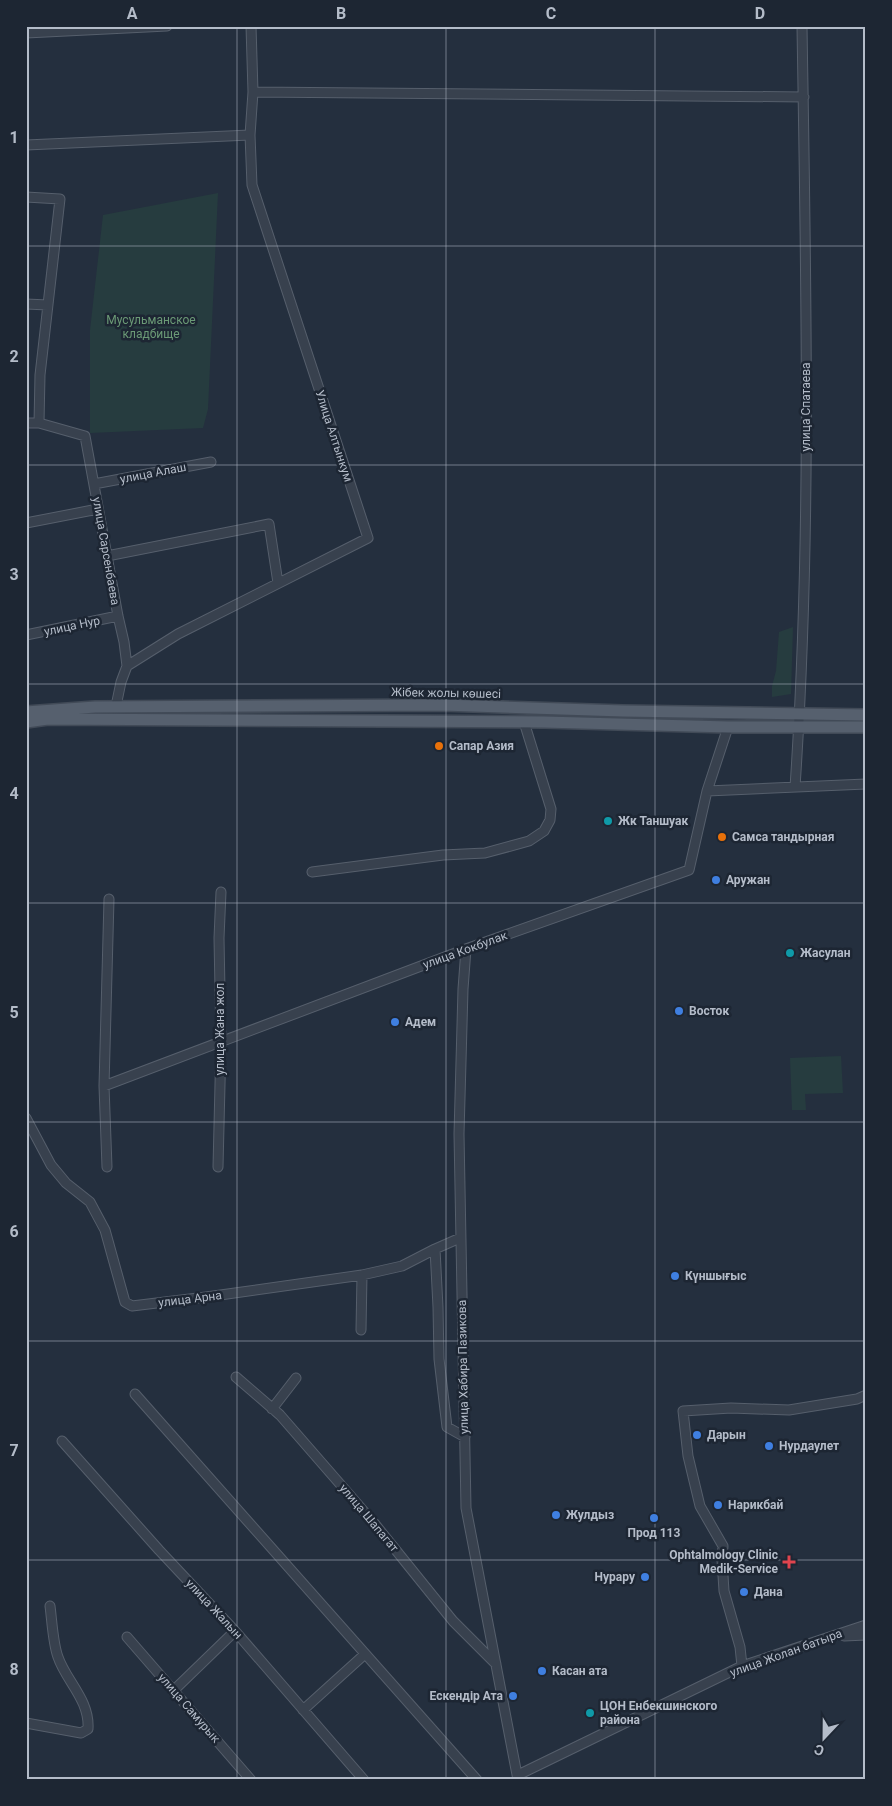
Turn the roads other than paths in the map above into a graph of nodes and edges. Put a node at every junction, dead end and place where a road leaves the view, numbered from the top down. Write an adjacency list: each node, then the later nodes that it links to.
1 (167, 26): 4 (street)
2 (251, 26): 5 (street, Улица Алтынкум)
3 (802, 26): 6 (street, улица Спатаева)
4 (26, 33)
5 (253, 92): 6 (street); 7 (street, Улица Алтынкум)
6 (804, 97): 25 (street, улица Спатаева)
7 (250, 135): 8 (street); 19 (street, Улица Алтынкум)
8 (26, 145)
9 (26, 198): 11 (street)
10 (26, 304): 11 (street)
11 (48, 305): 13 (street)
12 (26, 423): 13 (street)
13 (39, 423): 15 (street, улица Сарсенбаева)
14 (211, 462): 15 (street, улица Алаш)
15 (94, 484): 16 (street, улица Сарсенбаева)
16 (98, 509): 17 (street); 18 (street, улица Сарсенбаева)
17 (26, 522)
18 (107, 556): 19 (street); 20 (street, улица Сарсенбаева)
19 (278, 583): 22 (street, Улица Алтынкум)
20 (118, 616): 21 (street, улица Нур); 22 (street, улица Сарсенбаева)
21 (26, 635)
22 (127, 666): 23 (street)
23 (116, 706): 24 (main road, Жібек жолы көшесі); 25 (main road, Жібек жолы көшесі)
24 (26, 712)
25 (800, 714): 26 (main road, Жібек жолы көшесі); 30 (street, улица Спатаева)
26 (866, 715)
27 (26, 722): 28 (main road)
28 (524, 722): 29 (main road); 35 (street)
29 (728, 727): 30 (main road); 34 (street, улица Кокбулак)
30 (800, 727): 31 (main road); 33 (street, улица Спатаева)
31 (866, 727)
32 (866, 784): 33 (street)
33 (796, 787): 34 (street)
34 (707, 791): 38 (street, улица Кокбулак)
35 (312, 872)
36 (221, 892): 39 (street, улица Жана жол)
37 (109, 899): 40 (street)
38 (466, 949): 39 (street, улица Кокбулак); 44 (street, улица Хабира Пазикова)
39 (221, 1042): 40 (street, улица Кокбулак); 43 (street, улица Жана жол)
40 (104, 1086): 42 (street)
41 (26, 1118): 46 (street, улица Арна)
42 (107, 1167)
43 (218, 1167)
44 (460, 1238): 45 (street, улица Арна); 53 (street, улица Хабира Пазикова)
45 (435, 1248): 46 (street, улица Арна); 53 (street)
46 (362, 1275): 47 (street)
47 (362, 1330)
48 (236, 1378): 52 (street, улица Шапагат)
49 (296, 1378): 52 (street)
50 (135, 1394): 61 (street)
51 (866, 1395): 63 (street)
52 (272, 1408): 62 (street, улица Шапагат)
53 (464, 1437): 62 (street, улица Хабира Пазикова)
54 (62, 1441): 57 (street, улица Жалын)
55 (50, 1606): 66 (street)
56 (866, 1626): 59 (street, улица Жолан батыра)
57 (235, 1631): 64 (street); 65 (street, улица Жалын)
58 (866, 1635): 59 (street)
59 (829, 1636): 63 (street, улица Жолан батыра)
60 (127, 1637): 64 (street, улица Самурык)
61 (365, 1654): 65 (street); 70 (street)
62 (496, 1664): 67 (street, улица Хабира Пазикова)
63 (742, 1666): 67 (street, улица Жолан батыра)
64 (173, 1691): 68 (street, улица Самурык)
65 (303, 1710): 69 (street, улица Жалын)
66 (26, 1723)
67 (518, 1777)
68 (251, 1780)
69 (364, 1780)
70 (477, 1780)

